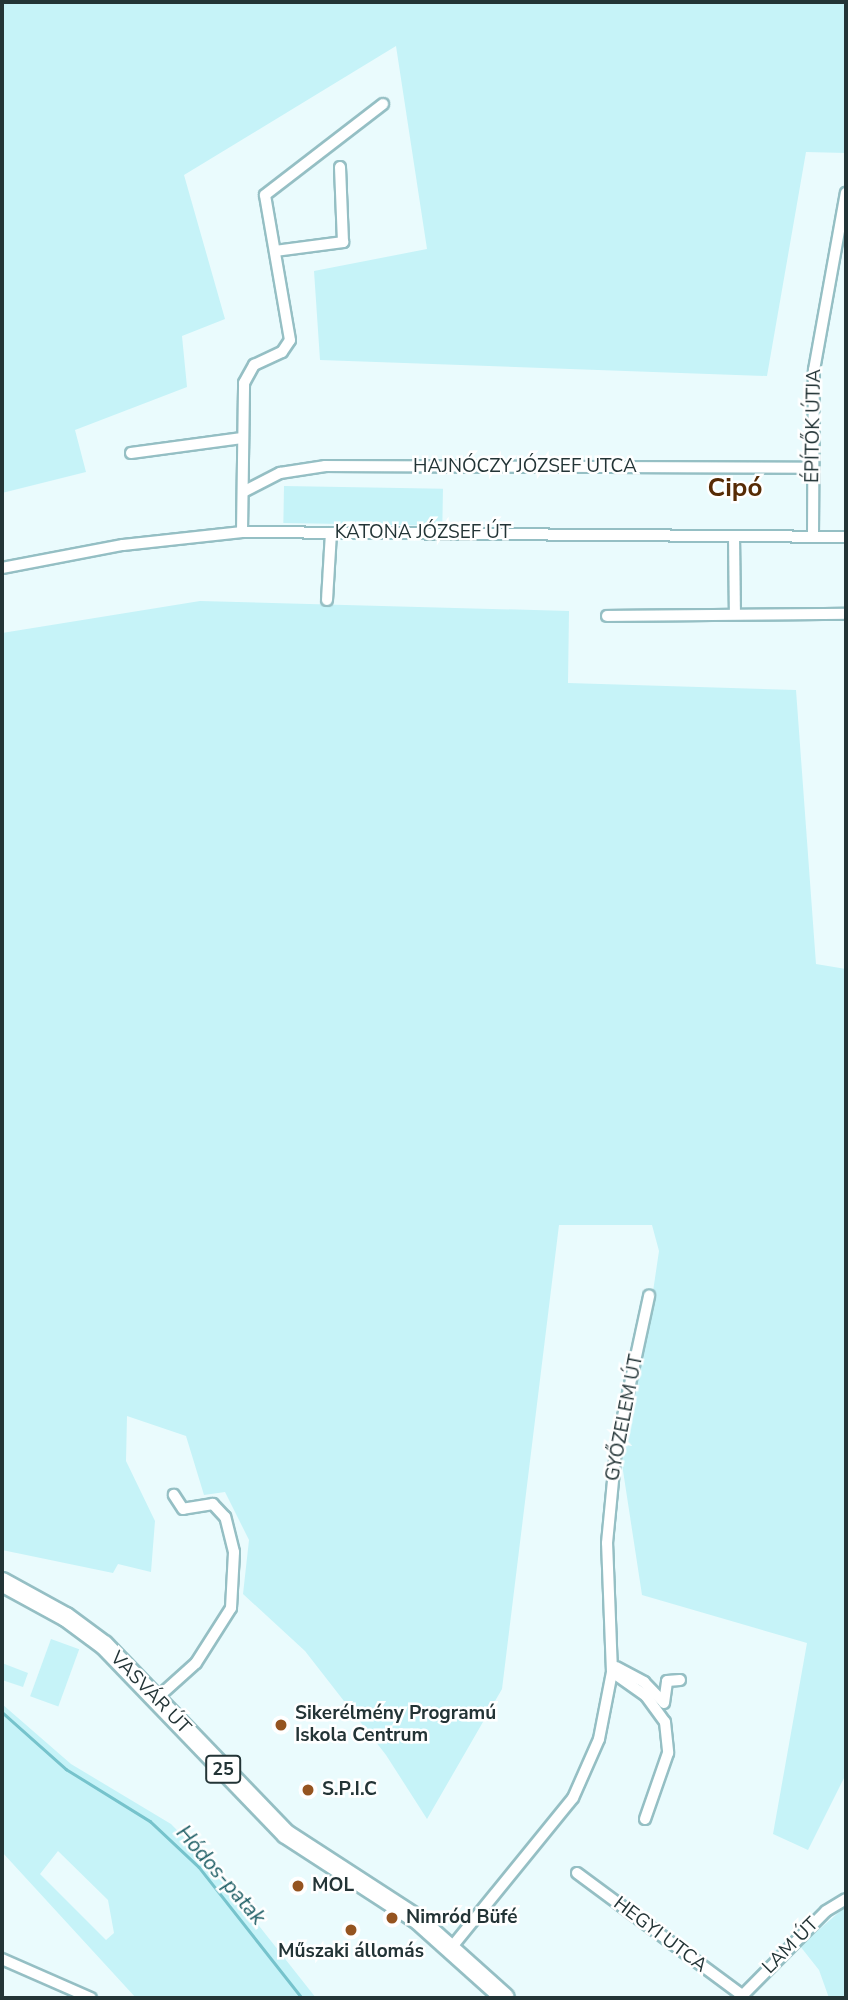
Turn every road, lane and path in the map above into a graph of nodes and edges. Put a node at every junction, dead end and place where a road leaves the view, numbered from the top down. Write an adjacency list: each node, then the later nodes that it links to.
1 (383, 104): 4 (street)
2 (340, 167): 4 (street)
3 (846, 193): 7 (street, ÉPÍTŐK ÚTJA)
4 (275, 251): 5 (street)
5 (242, 438): 6 (street); 8 (street)
6 (131, 453)
7 (813, 468): 8 (street, HAJNÓCZY JÓZSEF UTCA); 11 (street, ÉPÍTŐK ÚTJA)
8 (243, 492): 9 (street)
9 (242, 532): 10 (street, KATONA JÓZSEF ÚT); 14 (street, KATONA JÓZSEF ÚT)
10 (331, 533): 12 (street, KATONA JÓZSEF ÚT); 15 (street)
11 (813, 536): 12 (street, KATONA JÓZSEF ÚT); 13 (street, KATONA JÓZSEF ÚT)
12 (734, 537): 16 (street)
13 (846, 537)
14 (2, 568)
15 (327, 600)
16 (735, 614): 17 (street); 18 (street)
17 (846, 614)
18 (607, 616)
19 (649, 1296): 22 (street, GYŐZELEM ÚT)
20 (174, 1495): 24 (street)
21 (2, 1582): 24 (main road, VASVÁR ÚT / 25)
22 (612, 1669): 25 (street); 27 (street); 30 (street, GYŐZELEM ÚT)
23 (680, 1680): 25 (street)
24 (158, 1698): 30 (main road, VASVÁR ÚT / 25)
25 (663, 1702): 26 (street)
26 (669, 1715)
27 (645, 1819)
28 (578, 1873): 32 (street, HEGYI UTCA)
29 (846, 1899): 32 (street, LAM ÚT)
30 (452, 1948): 34 (main road, 25)
31 (2, 1959): 33 (street)
32 (742, 1997)
33 (91, 1998)
34 (505, 1998)

